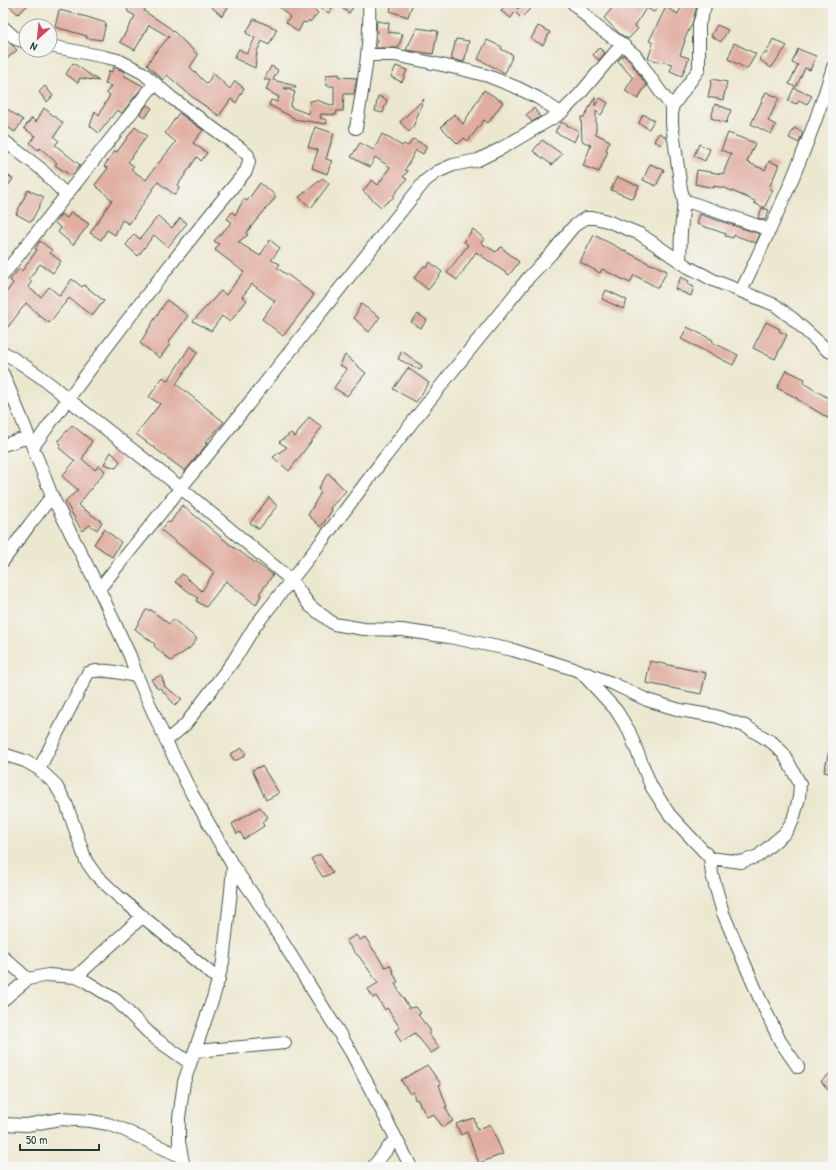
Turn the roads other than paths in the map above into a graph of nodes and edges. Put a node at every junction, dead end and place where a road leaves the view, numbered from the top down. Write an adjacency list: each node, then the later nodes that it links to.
1 (369, 3): 8 (street)
2 (574, 3): 6 (street)
3 (706, 3): 11 (street)
4 (3, 27): 5 (street)
5 (18, 40)
6 (622, 44): 11 (street); 12 (street)
7 (58, 47): 10 (street)
8 (368, 55): 12 (street); 13 (street)
9 (833, 67): 17 (street)
10 (155, 83): 15 (street); 24 (street)
11 (672, 107): 16 (street)
12 (561, 114): 27 (street)
13 (356, 128)
14 (3, 140): 15 (street)
15 (66, 195): 19 (street)
16 (684, 200): 17 (street); 18 (street)
17 (770, 230): 20 (street)
18 (680, 261): 20 (street); 30 (street)
19 (3, 274)
20 (741, 291): 22 (street)
21 (3, 352): 24 (street)
22 (833, 353)
23 (3, 374): 25 (street)
24 (68, 399): 25 (street); 27 (street)
25 (31, 442): 26 (street); 28 (street)
26 (3, 445)
27 (181, 488): 30 (street); 31 (street)
28 (52, 496): 29 (street); 31 (street)
29 (5, 556)
30 (291, 580): 32 (street); 34 (street)
31 (99, 589): 33 (street)
32 (580, 670): 37 (street); 37 (street)
33 (137, 676): 34 (street); 36 (street)
34 (166, 741): 38 (street)
35 (3, 754): 36 (street)
36 (39, 769): 39 (street)
37 (710, 858): 48 (street)
38 (233, 866): 43 (street); 50 (street)
39 (143, 916): 41 (street); 43 (street)
40 (3, 957): 42 (street)
41 (76, 977): 42 (street); 47 (street)
42 (28, 978): 44 (street)
43 (219, 980): 46 (street)
44 (3, 1000)
45 (285, 1043): 46 (street)
46 (196, 1051): 47 (street)
47 (190, 1063): 51 (street)
48 (798, 1067)
49 (3, 1124): 51 (street)
50 (396, 1139): 52 (street); 53 (street)
51 (179, 1162)
52 (373, 1167)
53 (411, 1167)

